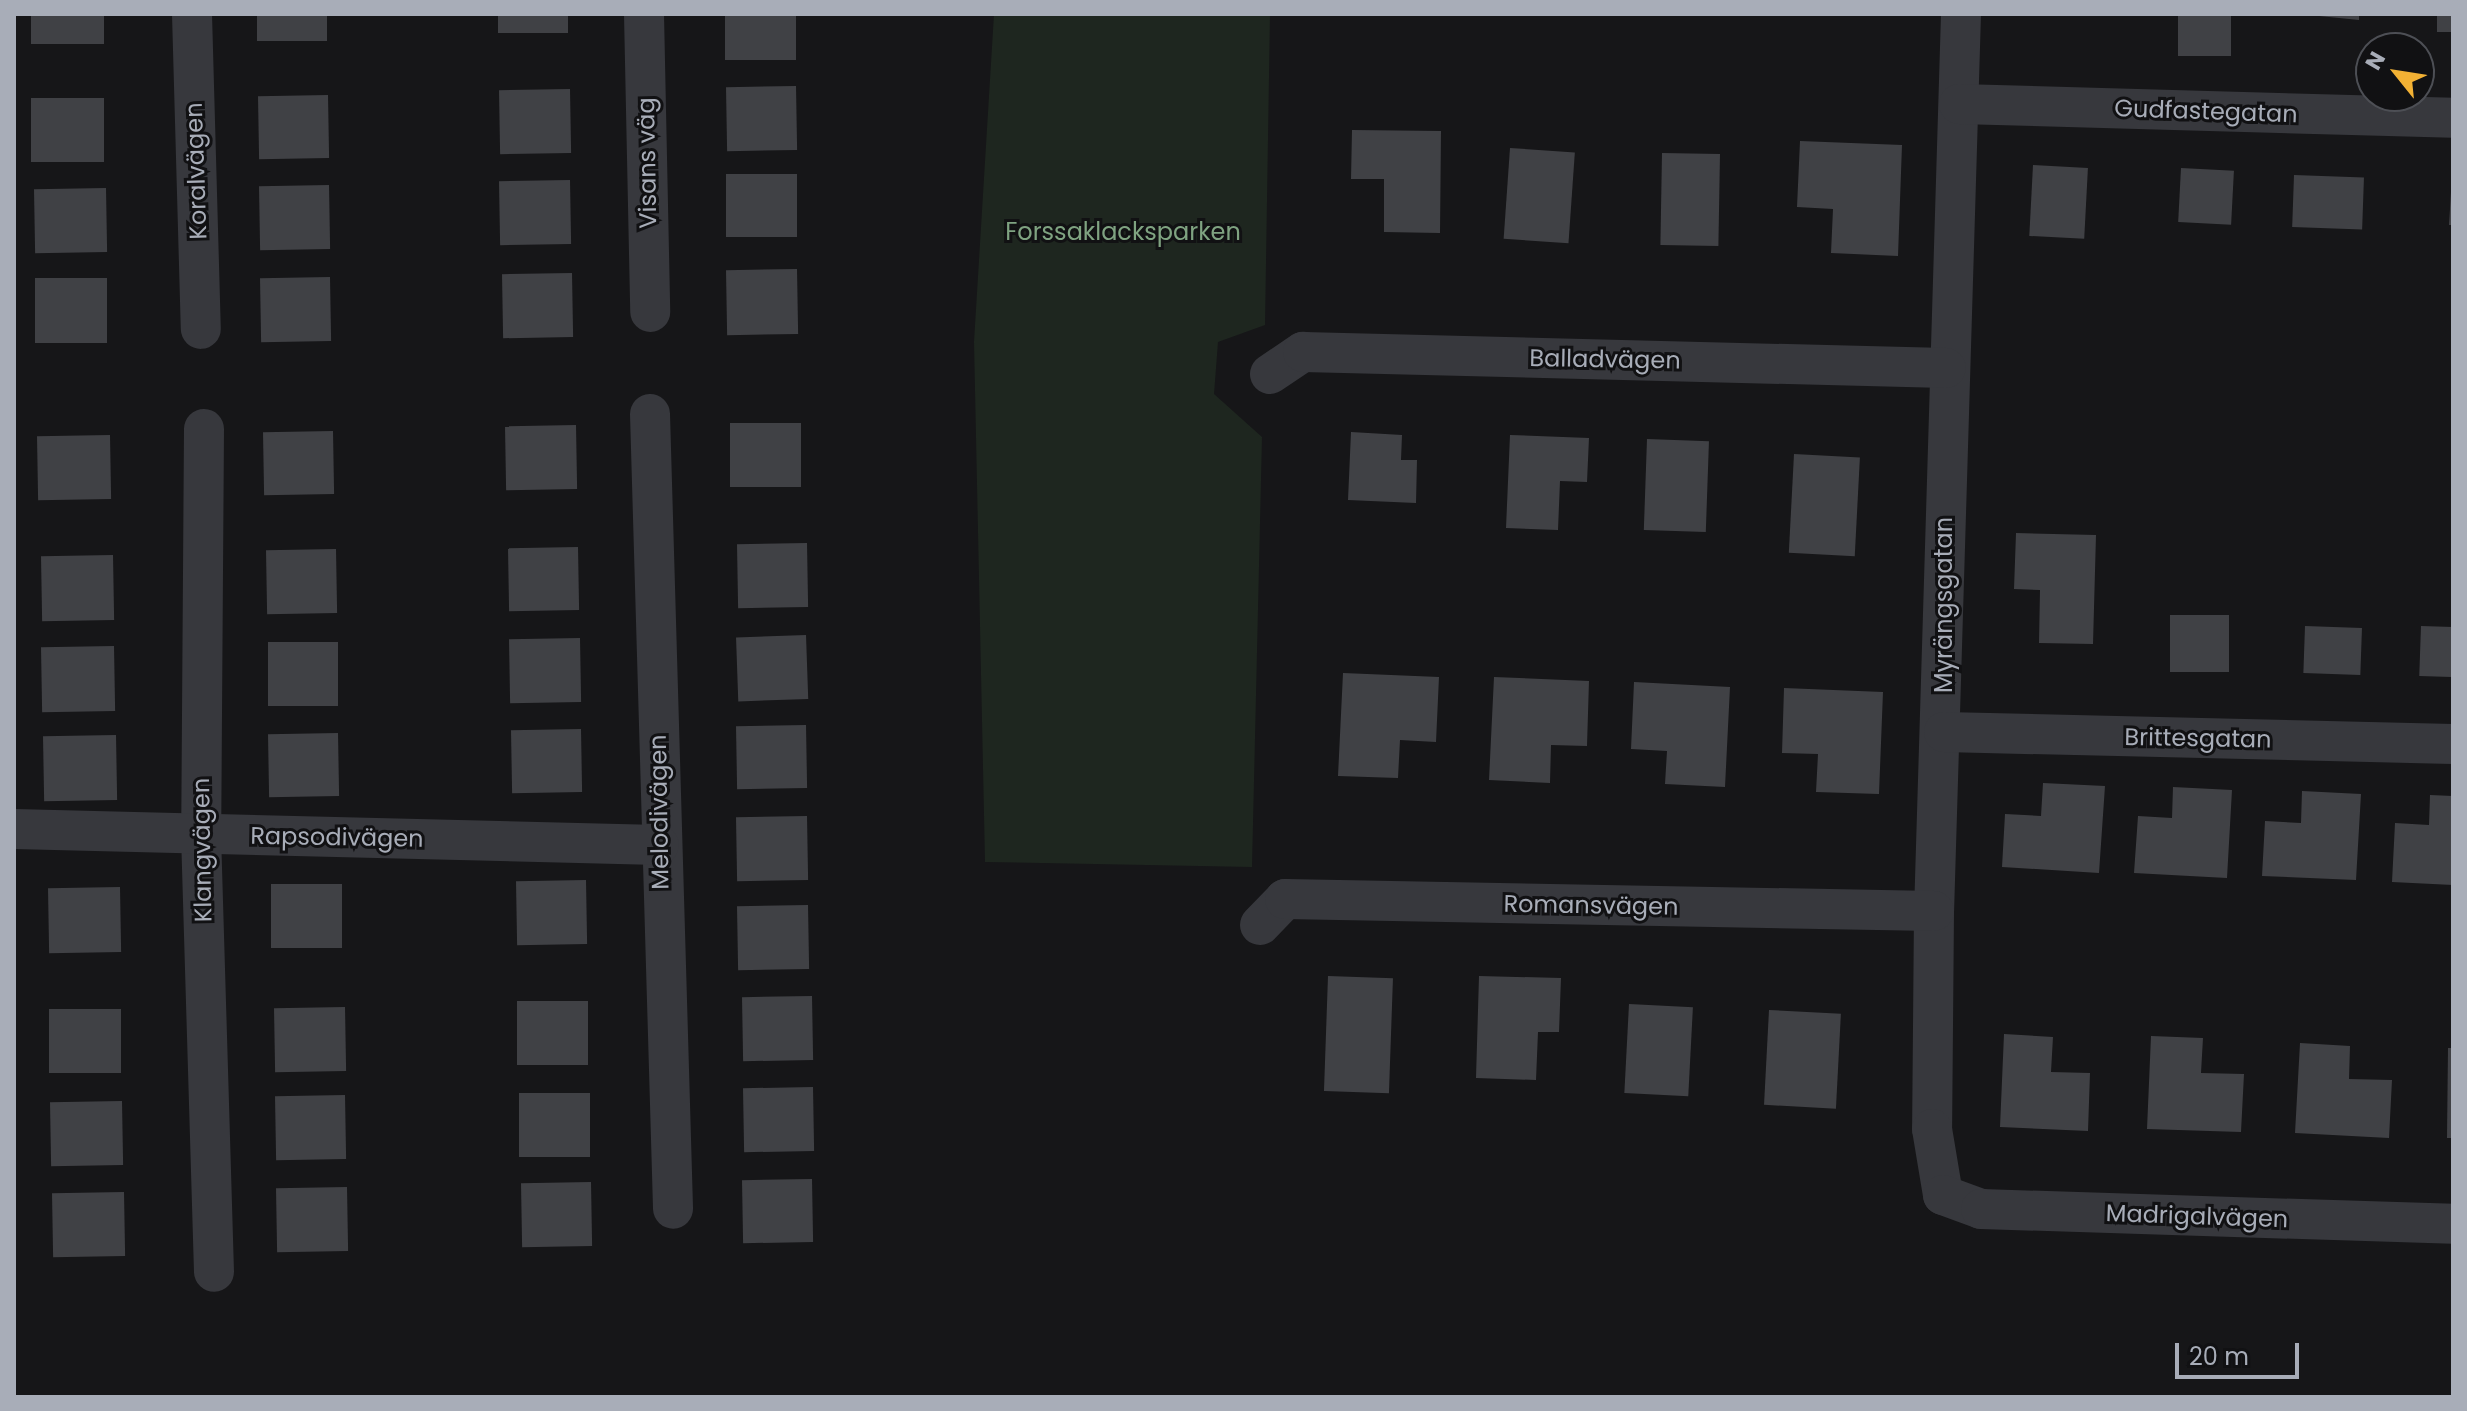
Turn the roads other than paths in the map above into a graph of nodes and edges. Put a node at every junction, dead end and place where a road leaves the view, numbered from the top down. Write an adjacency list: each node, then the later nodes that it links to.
1 (192, 14): 7 (street, Koralvägen)
2 (644, 14): 6 (street, Visans väg)
3 (1961, 14): 4 (street, Myrängsgatan)
4 (1959, 104): 5 (street, Gudfastegatan); 8 (street, Myrängsgatan)
5 (2453, 118)
6 (650, 312)
7 (201, 329)
8 (1946, 368): 9 (street, Balladvägen); 12 (street, Myrängsgatan)
9 (1270, 374)
10 (650, 414): 16 (street, Melodivägen)
11 (204, 429): 15 (street, Klangvägen)
12 (1944, 732): 13 (street, Brittesgatan); 17 (street, Myrängsgatan)
13 (2453, 744)
14 (14, 829): 15 (street, Rapsodivägen)
15 (201, 834): 16 (street, Rapsodivägen); 22 (street, Klangvägen)
16 (659, 845): 20 (street, Melodivägen)
17 (1934, 911): 18 (street, Romansvägen); 19 (street, Myrängsgatan)
18 (1260, 925)
19 (1943, 1195): 21 (street, Madrigalvägen)
20 (673, 1209)
21 (2453, 1224)
22 (214, 1272)

